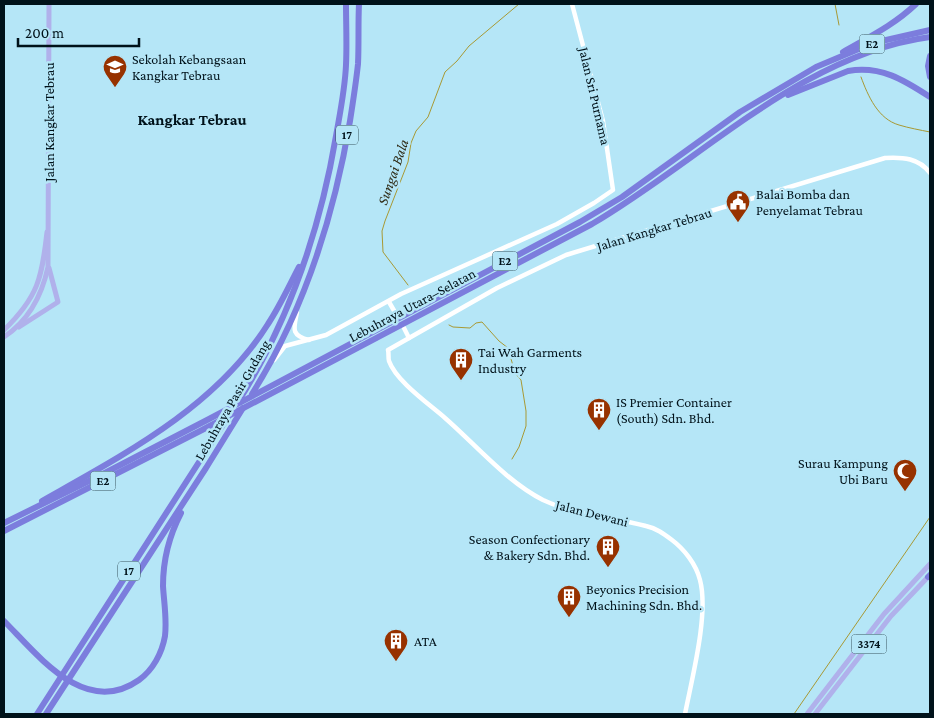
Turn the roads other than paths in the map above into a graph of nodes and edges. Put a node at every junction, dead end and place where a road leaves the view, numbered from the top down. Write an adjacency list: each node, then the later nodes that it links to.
1 (49, 4): 14 (main road, Jalan Kangkar Tebrau)
2 (346, 4): 15 (highway, Lebuhraya Pasir Gudang / 17)
3 (359, 4): 18 (highway, Lebuhraya Pasir Gudang / 17)
4 (572, 4): 17 (street, Jalan Sri Purnama)
5 (916, 4): 9 (highway)
6 (930, 30): 9 (highway, Lebuhraya Utara–Selatan / E2)
7 (930, 37): 12 (highway, Lebuhraya Utara–Selatan / E2)
8 (930, 56): 10 (highway)
9 (816, 67): 29 (highway, Lebuhraya Utara–Selatan / E2)
10 (930, 78)
11 (930, 97): 12 (highway)
12 (775, 100): 31 (highway, Lebuhraya Utara–Selatan / E2)
13 (930, 174): 24 (street, Jalan Kangkar Tebrau)
14 (49, 210): 16 (main road); 21 (main road)
15 (307, 256): 29 (highway); 35 (highway, Lebuhraya Pasir Gudang / 17)
16 (48, 267): 22 (main road); 22 (main road)
17 (389, 302): 19 (street); 25 (street)
18 (298, 305): 25 (street); 27 (highway, Lebuhraya Pasir Gudang / 17)
19 (396, 314)
20 (404, 328): 24 (street)
21 (4, 330)
22 (14, 330): 23 (main road)
23 (4, 337)
24 (409, 338): 26 (street, Jalan Kangkar Tebrau)
25 (310, 340): 27 (street)
26 (388, 350): 37 (street, Jalan Dewani)
27 (266, 371): 28 (highway, Lebuhraya Pasir Gudang / 17)
28 (206, 468): 34 (highway); 36 (highway, Lebuhraya Pasir Gudang / 17)
29 (34, 509): 30 (highway, Lebuhraya Utara–Selatan / E2)
30 (4, 523)
31 (4, 531)
32 (930, 564): 38 (main road, 3374)
33 (930, 576): 39 (main road, 3374)
34 (4, 622)
35 (37, 714)
36 (46, 714)
37 (686, 714)
38 (807, 714)
39 (815, 714)

